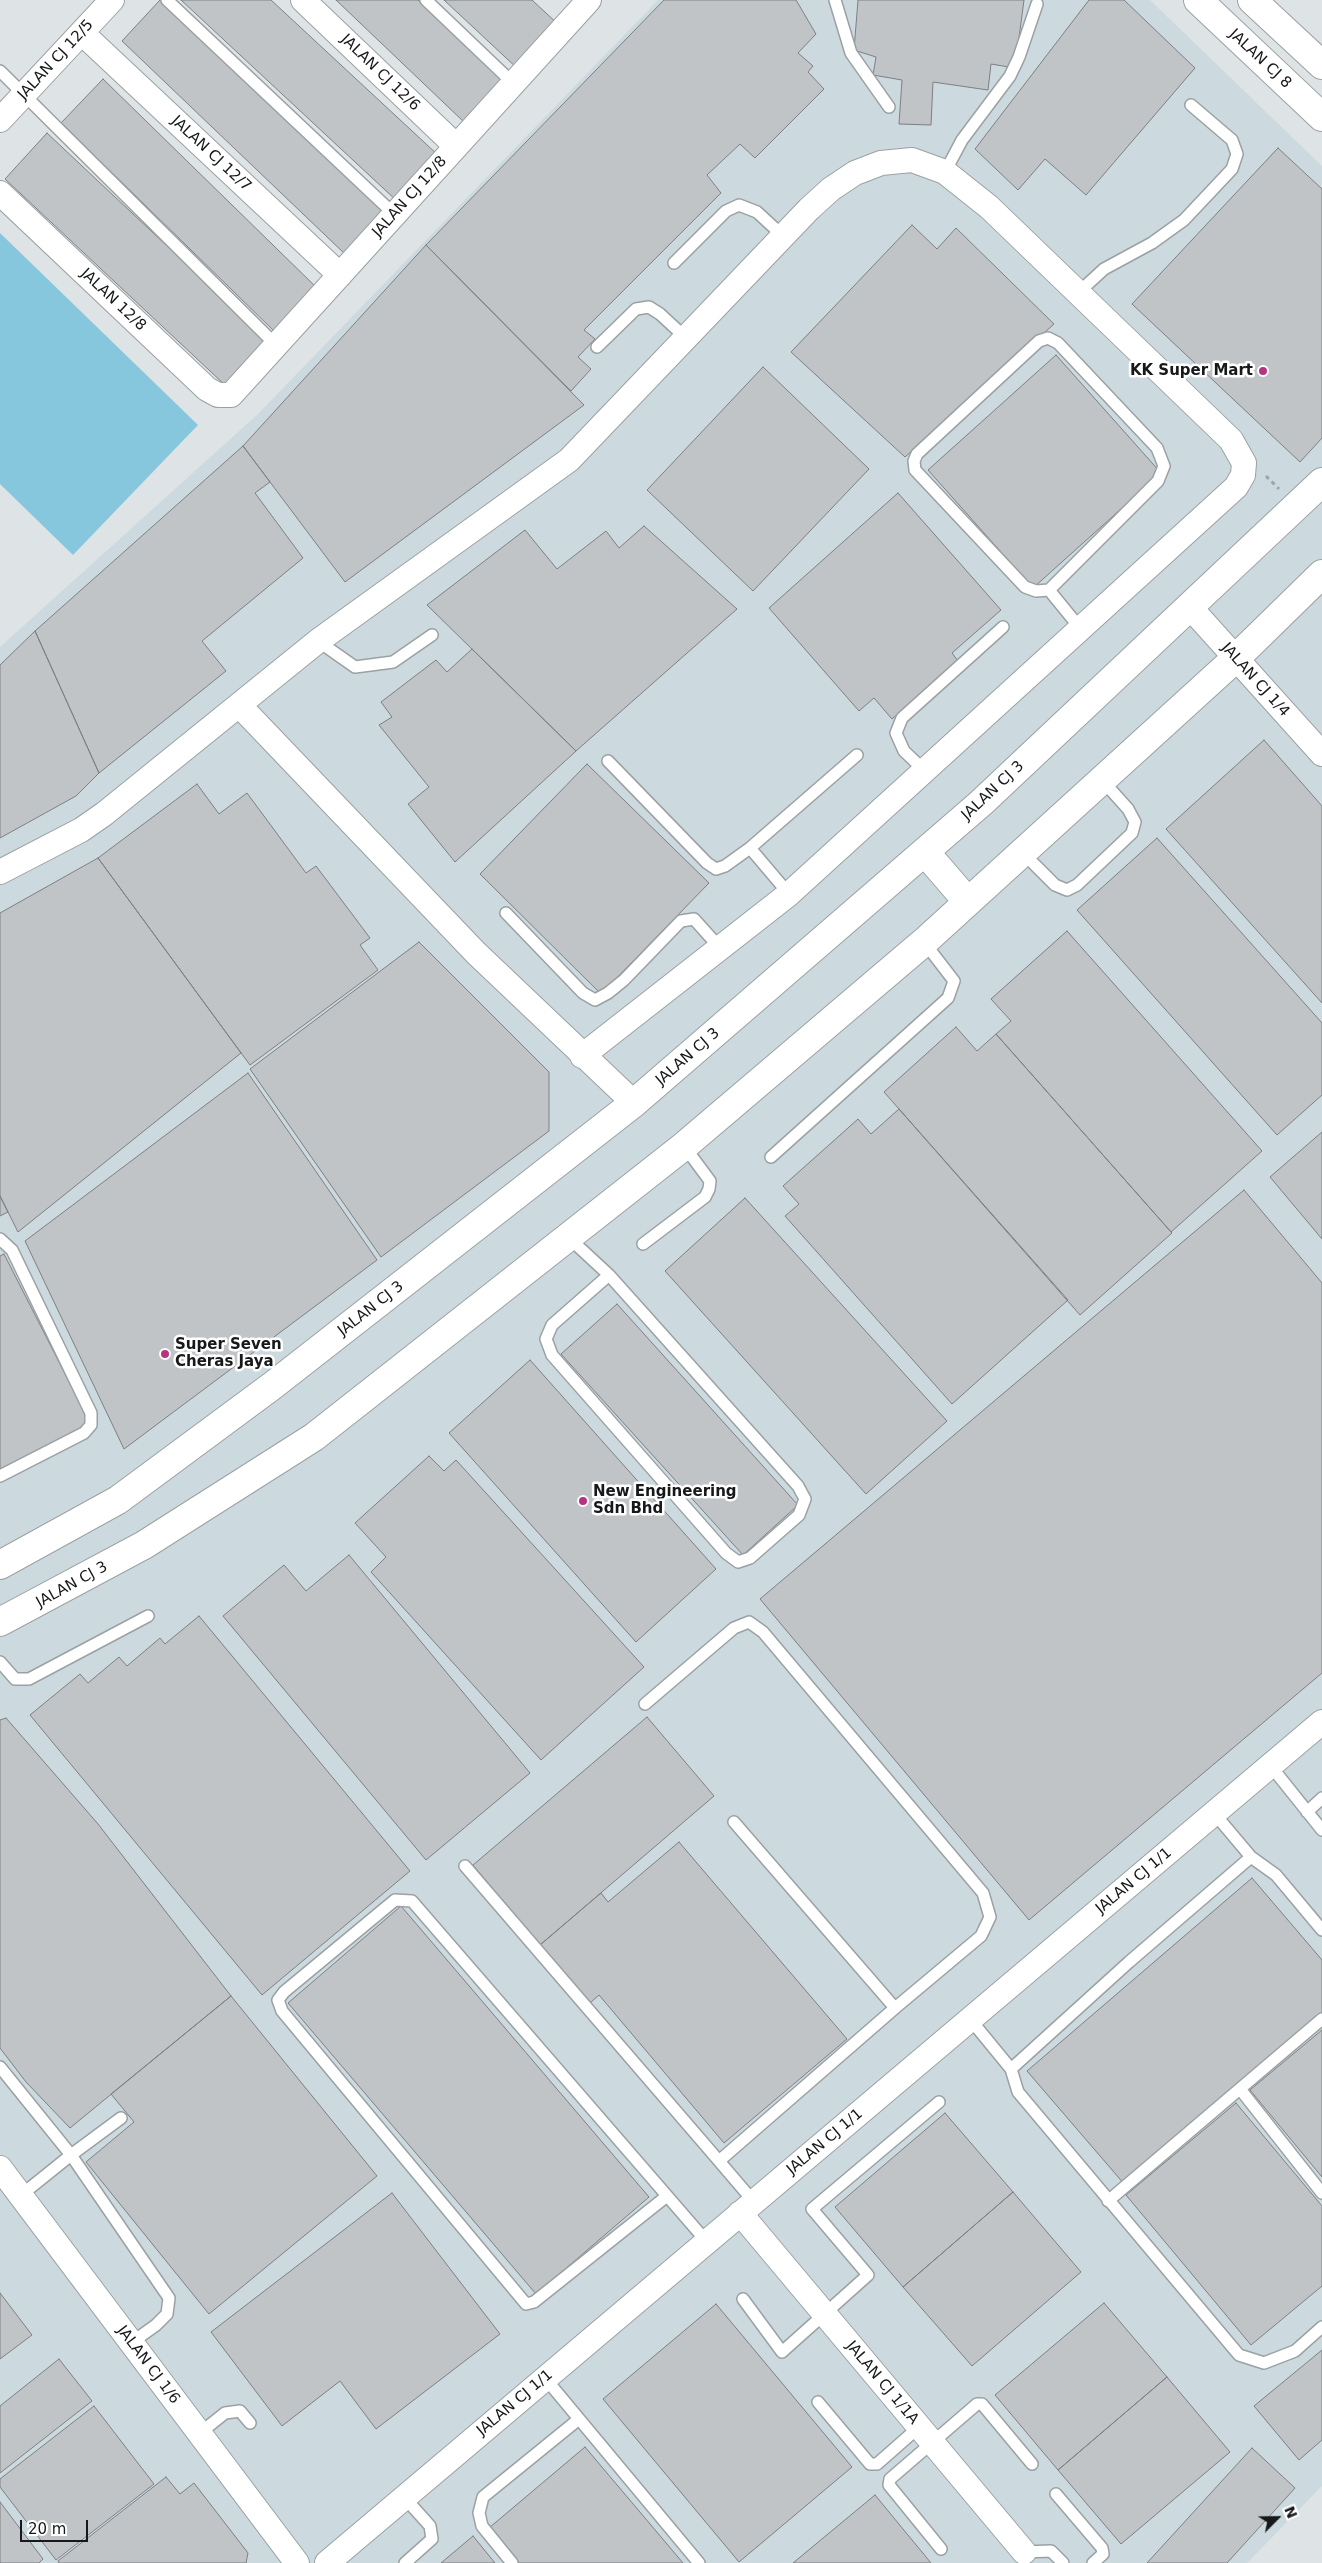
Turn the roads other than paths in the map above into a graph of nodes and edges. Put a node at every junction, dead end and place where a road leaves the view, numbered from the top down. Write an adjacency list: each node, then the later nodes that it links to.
1 (112, 0): 10 (street, JALAN CJ 12/5)
2 (167, 0): 22 (lane)
3 (303, 0): 19 (street, JALAN CJ 12/6)
4 (426, 0): 13 (lane)
5 (835, 0): 16 (lane)
6 (1198, 0): 17 (street, JALAN CJ 8)
7 (1252, 0): 11 (street)
8 (579, 3): 13 (street, JALAN CJ 12/8)
9 (1037, 4): 20 (lane)
10 (82, 33): 14 (street, JALAN CJ 12/5); 25 (street, JALAN CJ 12/7)
11 (1322, 65)
12 (0, 71): 14 (lane)
13 (513, 83): 19 (street, JALAN CJ 12/8)
14 (24, 94): 18 (street, JALAN CJ 12/5); 28 (lane)
15 (1191, 105): 26 (lane)
16 (889, 108)
17 (1322, 117)
18 (0, 120)
19 (456, 146): 22 (street, JALAN CJ 12/8)
20 (945, 172): 23 (street); 26 (street)
21 (0, 193): 30 (street, JALAN 12/8)
22 (394, 214): 25 (street, JALAN CJ 12/8)
23 (783, 236): 24 (lane); 27 (street)
24 (674, 263)
25 (340, 275): 28 (street, JALAN CJ 12/8)
26 (1079, 292): 36 (street)
27 (686, 338): 29 (lane); 38 (street)
28 (276, 345): 30 (street, JALAN CJ 12/8)
29 (597, 348)
30 (231, 395)
31 (1322, 482): 34 (street, JALAN CJ 3)
32 (1322, 574): 39 (street, JALAN CJ 3)
33 (1049, 590): 33 (lane); 36 (lane)
34 (1189, 606): 39 (street, JALAN CJ 1/4); 47 (street, JALAN CJ 3)
35 (1003, 627): 44 (lane)
36 (1080, 628): 44 (street)
37 (432, 635): 38 (lane)
38 (318, 641): 40 (street)
39 (1236, 658): 41 (street, JALAN CJ 1/4); 45 (street, JALAN CJ 3)
40 (239, 705): 49 (street); 55 (street)
41 (1322, 754)
42 (857, 755): 46 (lane)
43 (608, 761): 46 (lane)
44 (926, 772): 50 (street)
45 (1102, 779): 48 (street, JALAN CJ 3); 48 (lane)
46 (750, 848): 50 (lane)
47 (924, 852): 51 (street); 56 (street, JALAN CJ 3)
48 (1022, 852): 51 (street, JALAN CJ 3)
49 (0, 872)
50 (789, 894): 54 (street)
51 (968, 902): 53 (street, JALAN CJ 3)
52 (506, 913): 54 (lane)
53 (924, 942): 57 (street, JALAN CJ 3); 58 (lane)
54 (720, 948): 55 (street)
55 (582, 1056): 56 (street)
56 (634, 1103): 64 (street, JALAN CJ 3)
57 (684, 1146): 59 (street, JALAN CJ 3); 61 (lane)
58 (771, 1157)
59 (567, 1237): 62 (lane); 66 (street, JALAN CJ 3)
60 (0, 1239): 63 (lane)
61 (643, 1244)
62 (609, 1275): 62 (lane)
63 (0, 1476)
64 (0, 1565)
65 (148, 1616): 67 (lane)
66 (0, 1622)
67 (0, 1662)
68 (645, 1704): 79 (lane)
69 (1322, 1722): 70 (street, JALAN CJ 1/1)
70 (1270, 1765): 72 (lane); 73 (street, JALAN CJ 1/1)
71 (1322, 1798): 72 (lane)
72 (1307, 1812): 75 (lane)
73 (1214, 1813): 76 (lane); 80 (street, JALAN CJ 1/1)
74 (734, 1822): 79 (lane)
75 (1322, 1830)
76 (1251, 1857): 78 (lane); 83 (lane)
77 (465, 1866): 88 (lane)
78 (1322, 1930)
79 (894, 2008): 88 (lane)
80 (970, 2019): 83 (lane); 94 (street, JALAN CJ 1/1)
81 (1322, 2019): 84 (lane)
82 (0, 2067): 87 (lane)
83 (1011, 2069): 93 (lane)
84 (1240, 2089): 90 (lane); 93 (lane)
85 (939, 2102): 97 (lane)
86 (121, 2118): 87 (lane)
87 (71, 2156): 91 (lane); 99 (lane)
88 (719, 2161): 94 (lane)
89 (0, 2168): 91 (street, JALAN CJ 1/6)
90 (1322, 2193)
91 (20, 2196): 99 (street, JALAN CJ 1/6)
92 (667, 2196): 92 (lane); 95 (lane)
93 (1108, 2201): 98 (lane)
94 (747, 2207): 95 (street, JALAN CJ 1/1); 97 (street, JALAN CJ 1/1A)
95 (707, 2242): 100 (street, JALAN CJ 1/1)
96 (743, 2299): 97 (lane)
97 (824, 2313): 105 (street, JALAN CJ 1/1A)
98 (1322, 2327)
99 (131, 2343): 104 (street, JALAN CJ 1/6)
100 (544, 2378): 102 (lane); 108 (street, JALAN CJ 1/1)
101 (818, 2402): 105 (lane)
102 (578, 2419): 114 (lane); 115 (lane)
103 (250, 2423): 104 (lane)
104 (200, 2433): 111 (street, JALAN CJ 1/6)
105 (926, 2435): 106 (lane); 109 (lane); 110 (street, JALAN CJ 1/1A)
106 (1032, 2464)
107 (1056, 2494): 117 (lane)
108 (404, 2497): 112 (street, JALAN CJ 1/1); 113 (lane)
109 (941, 2548)
110 (1023, 2558): 116 (lane)
111 (297, 2563)
112 (327, 2563)
113 (405, 2563)
114 (512, 2563)
115 (699, 2563)
116 (1063, 2563)
117 (1094, 2563)

